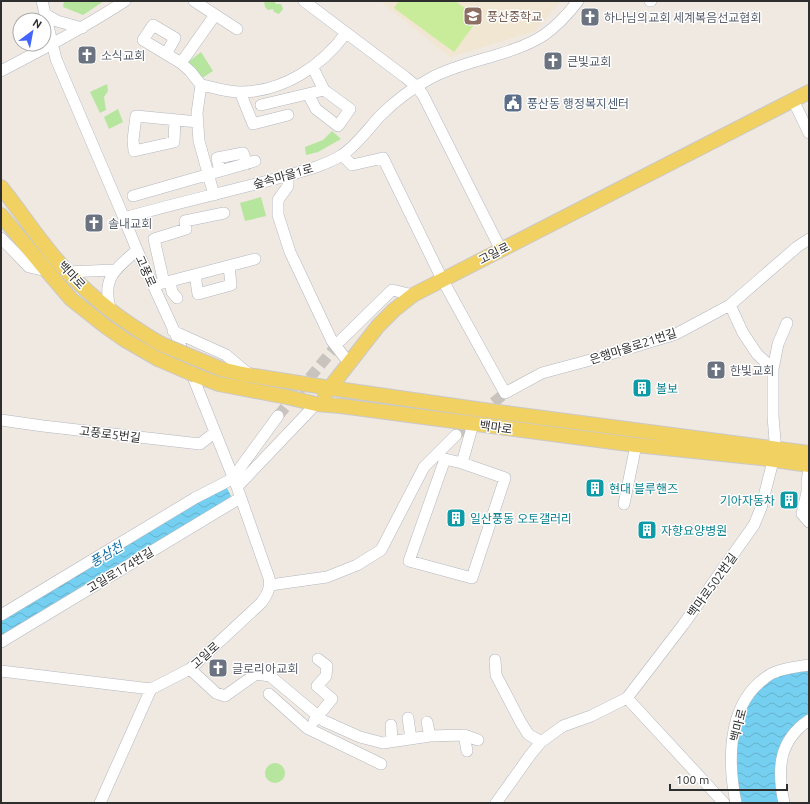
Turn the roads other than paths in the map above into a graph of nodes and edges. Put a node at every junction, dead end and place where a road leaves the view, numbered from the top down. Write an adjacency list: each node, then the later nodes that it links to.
1 (42, 1): 6 (street, 고풍로)
2 (125, 1): 9 (street)
3 (194, 1): 7 (street)
4 (304, 1): 11 (street)
5 (578, 1): 19 (street, 숲속마을1로)
6 (45, 12)
7 (215, 15): 10 (street); 15 (street)
8 (52, 18): 9 (street)
9 (82, 28): 12 (street)
10 (237, 29)
11 (346, 33): 16 (street); 19 (street)
12 (52, 43): 39 (street, 고풍로)
13 (36, 52): 17 (street)
14 (166, 54): 15 (street)
15 (181, 63): 18 (street)
16 (313, 68): 20 (street); 21 (street)
17 (1, 71)
18 (201, 85): 21 (street); 28 (street)
19 (416, 86): 30 (street, 숲속마을1로); 43 (street)
20 (324, 90): 23 (street); 23 (street)
21 (240, 92): 26 (street)
22 (809, 92): 24 (main road, 고일로)
23 (308, 94): 25 (street)
24 (793, 100): 29 (street); 43 (main road, 고일로)
25 (261, 105)
26 (288, 115)
27 (174, 120): 28 (street)
28 (198, 122): 32 (street)
29 (809, 133)
30 (342, 155): 33 (street, 숲속마을1로); 50 (street)
31 (251, 163): 32 (street)
32 (208, 175): 35 (street); 36 (street)
33 (288, 175): 36 (street, 숲속마을1로); 59 (street)
34 (1, 187): 48 (main road, 백마로)
35 (133, 196)
36 (214, 196): 39 (street, 숲속마을1로)
37 (224, 213): 51 (street)
38 (1, 215): 47 (main road, 백마로)
39 (124, 218): 42 (street, 고풍로)
40 (1, 238): 47 (street)
41 (809, 239): 55 (street, 은행마을로21번길)
42 (137, 250): 46 (street); 52 (street, 고풍로)
43 (501, 250): 50 (main road, 고일로)
44 (255, 259): 45 (street)
45 (229, 266): 49 (street); 49 (street)
46 (114, 270): 48 (street); 56 (street)
47 (47, 271): 64 (main road, 백마로, bridge)
48 (68, 272): 56 (main road, 백마로)
49 (195, 275): 51 (street)
50 (442, 279): 53 (main road, 고일로); 55 (street, 은행마을로21번길)
51 (167, 282): 52 (street); 54 (street)
52 (152, 286): 58 (street, 고풍로)
53 (413, 295): 59 (street); 60 (main road, 고일로)
54 (177, 298)
55 (730, 305): 61 (street)
56 (111, 312): 62 (main road, 백마로, bridge)
57 (787, 323): 61 (street)
58 (173, 331): 62 (street); 68 (street, 고풍로)
59 (337, 340): 60 (street)
60 (349, 363): 63 (main road, 고일로)
61 (773, 369): 72 (street)
62 (251, 376): 63 (main road, 백마로)
63 (330, 388): 64 (main road, 고일로); 72 (main road, 백마로)
64 (316, 404): 67 (main road, 백마로); 76 (street, 고일로)
65 (278, 416): 76 (street)
66 (1, 420): 68 (street, 고풍로5번길)
67 (472, 424): 70 (main road, 백마로); 73 (street)
68 (214, 433): 76 (street, 고풍로)
69 (456, 435): 80 (street)
70 (636, 445): 72 (main road, 백마로); 78 (street)
71 (809, 453): 72 (main road, 백마로)
72 (774, 455): 74 (main road, 백마로); 90 (street, 백마로502번길)
73 (462, 462): 73 (street)
74 (809, 465)
75 (809, 470): 79 (street)
76 (235, 483): 77 (street, 고풍로); 81 (street, 고일로174번길)
77 (240, 498): 80 (street); 82 (street, 고일로174번길)
78 (624, 504)
79 (809, 522)
80 (270, 585): 86 (street, 고일로)
81 (1, 615)
82 (1, 642)
83 (318, 659): 91 (street)
84 (495, 660): 102 (street)
85 (809, 666): 108 (street, 백마로)
86 (190, 669): 88 (street, 고일로); 91 (street)
87 (1, 672): 88 (street)
88 (151, 689): 105 (street)
89 (269, 694): 96 (street)
90 (626, 698): 102 (street, 백마로502번길); 107 (street)
91 (318, 716): 96 (street); 101 (street)
92 (408, 718): 99 (street)
93 (809, 720): 109 (street)
94 (428, 722): 98 (street)
95 (391, 725): 101 (street)
96 (307, 728): 104 (street)
97 (464, 735): 98 (street); 100 (street); 103 (street)
98 (430, 736): 99 (street)
99 (411, 739): 101 (street)
100 (478, 740)
101 (392, 741)
102 (541, 742): 106 (street, 백마로502번길)
103 (467, 751)
104 (381, 764)
105 (100, 803)
106 (496, 803)
107 (724, 803)
108 (736, 803)
109 (784, 803)

